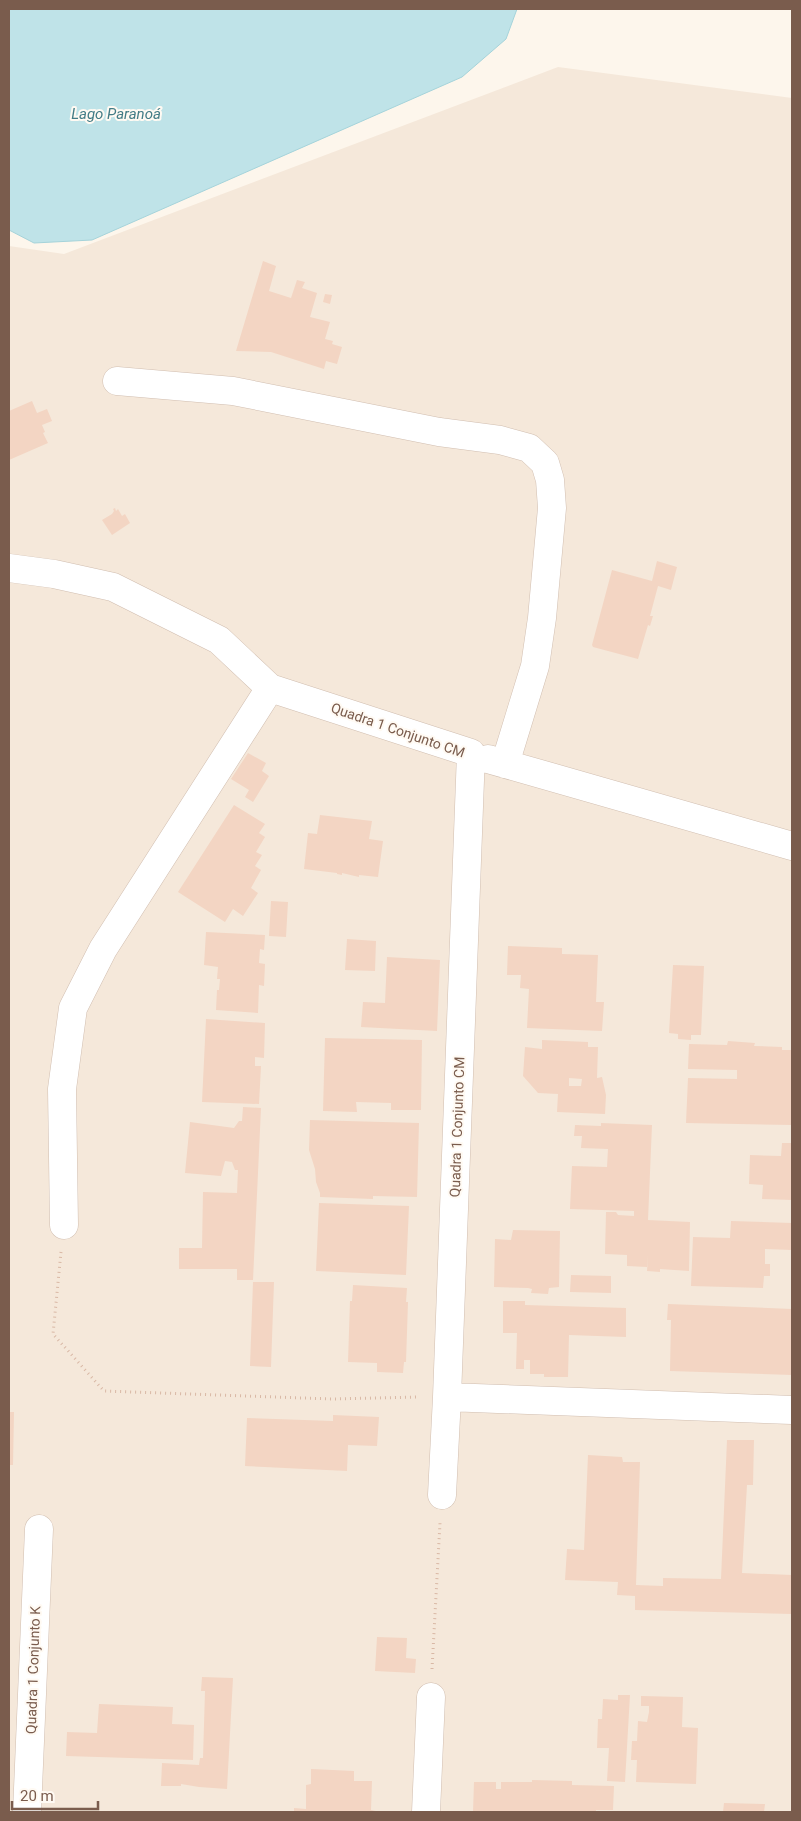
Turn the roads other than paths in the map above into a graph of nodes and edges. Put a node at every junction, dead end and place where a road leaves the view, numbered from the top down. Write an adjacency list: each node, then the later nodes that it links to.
1 (117, 380): 5 (street)
2 (9, 568): 3 (street)
3 (270, 688): 4 (street, Quadra 1 Conjunto CM); 7 (street)
4 (470, 753): 5 (street); 8 (street, Quadra 1 Conjunto CM)
5 (505, 764): 6 (street)
6 (792, 846)
7 (64, 1225)
8 (447, 1397): 9 (street); 10 (street, Quadra 1 Conjunto CM)
9 (792, 1410)
10 (442, 1496)
11 (40, 1529): 13 (street, Quadra 1 Conjunto K)
12 (431, 1697): 14 (street)
13 (28, 1812)
14 (426, 1812)

